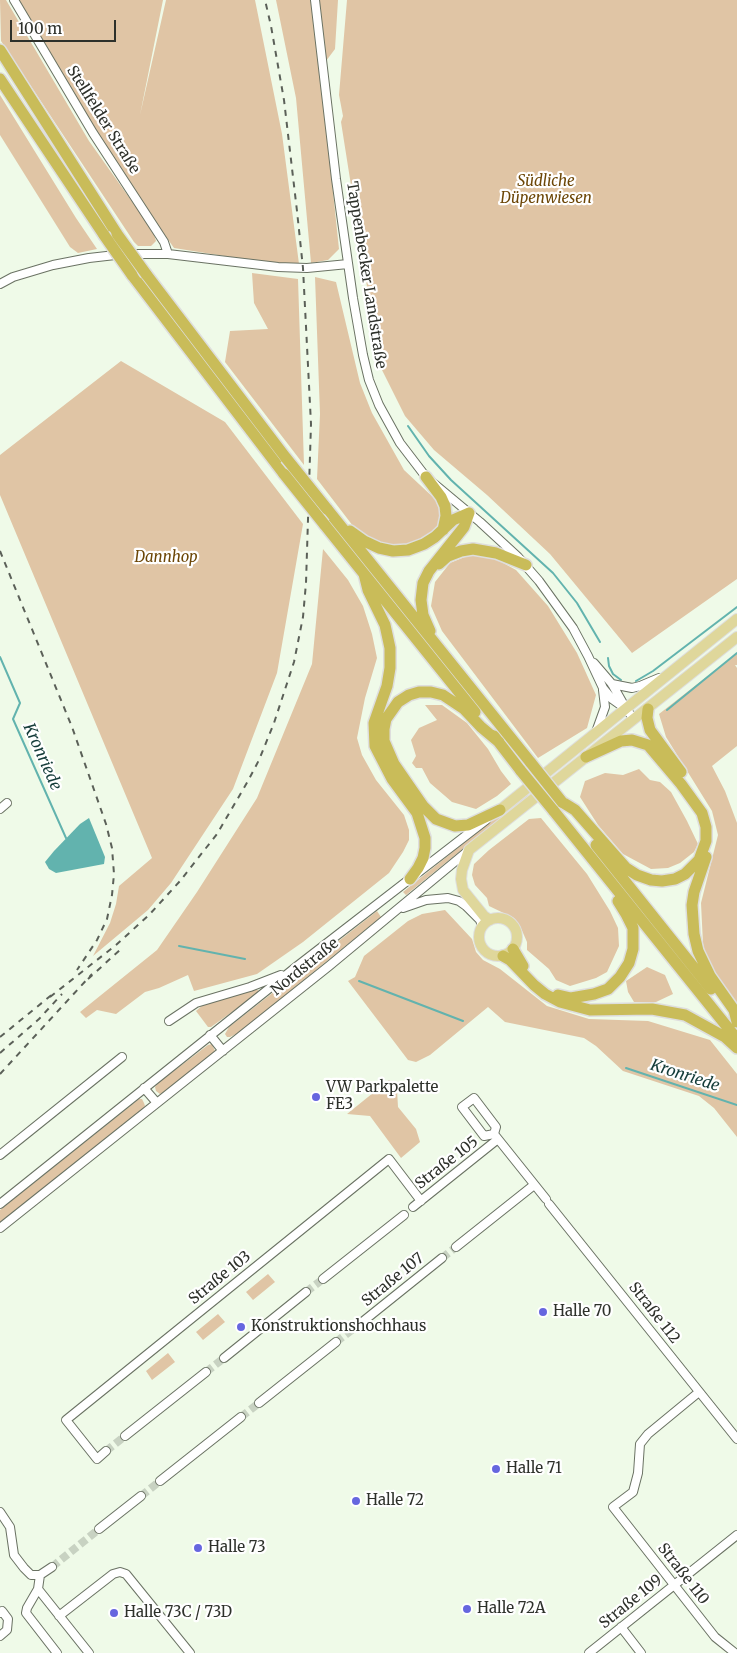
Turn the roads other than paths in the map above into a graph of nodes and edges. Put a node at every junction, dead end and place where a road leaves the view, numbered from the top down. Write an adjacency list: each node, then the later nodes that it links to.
1 (14, 0): 5 (street, Stellfelder Straße)
2 (315, 0): 6 (street, Tappenbecker Landstraße)
3 (0, 50): 10 (highway, bridge)
4 (0, 79): 14 (highway, bridge)
5 (168, 254): 6 (street); 7 (street)
6 (348, 264): 8 (street, Tappenbecker Landstraße)
7 (0, 284)
8 (426, 476): 9 (street, Tappenbecker Landstraße); 11 (highway)
9 (469, 513): 11 (highway); 12 (street, Tappenbecker Landstraße); 13 (highway)
10 (338, 522): 11 (highway); 17 (highway)
11 (443, 530)
12 (526, 565): 13 (highway); 18 (street, Tappenbecker Landstraße)
13 (429, 571): 17 (highway)
14 (364, 574): 26 (highway); 34 (highway)
15 (737, 619): 19 (main road)
16 (737, 637): 23 (main road)
17 (440, 650): 28 (highway, bridge)
18 (588, 656): 20 (street, Tappenbecker Landstraße); 21 (street, Tappenbecker Landstraße)
19 (668, 674): 20 (street); 22 (main road)
20 (612, 684): 22 (street, Tappenbecker Landstraße)
21 (603, 688): 22 (street); 25 (street)
22 (626, 709): 24 (street); 25 (main road)
23 (648, 709): 24 (main road); 40 (highway)
24 (634, 719): 27 (main road)
25 (595, 733): 31 (main road)
26 (499, 742): 31 (highway); 33 (highway, bridge)
27 (586, 757): 28 (highway); 32 (main road)
28 (562, 802): 40 (highway)
29 (7, 803): 30 (street)
30 (0, 809)
31 (500, 810): 34 (street, Nordstraße)
32 (469, 850): 35 (street, Nordstraße); 36 (main road)
33 (600, 869): 37 (highway); 42 (highway)
34 (410, 879): 38 (street, Nordstraße)
35 (396, 911): 36 (street); 44 (street, Nordstraße)
36 (486, 923): 37 (main road); 37 (main road)
37 (508, 952): 43 (highway)
38 (296, 967): 39 (street, Nordstraße); 41 (street, Nordstraße)
39 (169, 1021)
40 (737, 1022)
41 (210, 1036): 44 (street); 46 (street, Nordstraße)
42 (737, 1039)
43 (737, 1048)
44 (222, 1051): 47 (street, Nordstraße)
45 (122, 1057): 49 (street)
46 (144, 1088): 47 (street); 52 (street, Nordstraße)
47 (157, 1103): 55 (street, Nordstraße)
48 (496, 1137): 48 (street); 50 (street, Straße 112); 51 (street, Straße 105)
49 (0, 1155)
50 (534, 1185): 56 (street); 64 (street, Straße 112)
51 (421, 1201): 53 (street, Straße 105); 69 (street, Straße 103)
52 (0, 1204)
53 (413, 1207)
54 (404, 1215): 58 (street)
55 (0, 1228)
56 (456, 1247)
57 (442, 1258): 60 (street, Straße 107)
58 (323, 1279)
59 (306, 1292): 62 (street)
60 (360, 1323)
61 (336, 1342): 65 (street)
62 (224, 1358)
63 (206, 1372): 67 (street)
64 (699, 1392): 68 (street, Straße 112); 77 (street, Straße 110)
65 (259, 1403)
66 (241, 1417): 70 (street)
67 (125, 1436)
68 (737, 1439)
69 (101, 1455)
70 (160, 1481)
71 (139, 1498): 73 (street)
72 (0, 1512): 76 (street)
73 (99, 1529)
74 (737, 1535): 77 (street, Straße 109)
75 (52, 1568): 76 (street)
76 (40, 1576): 78 (street)
77 (674, 1585): 81 (street, Straße 109); 83 (street, Straße 110)
78 (38, 1589): 80 (street); 84 (street)
79 (0, 1613): 82 (street)
80 (59, 1616): 85 (street); 86 (street)
81 (621, 1627): 87 (street, Straße 109); 88 (street)
82 (0, 1636)
83 (733, 1652)
84 (57, 1653)
85 (89, 1653)
86 (190, 1653)
87 (589, 1653)
88 (641, 1653)

